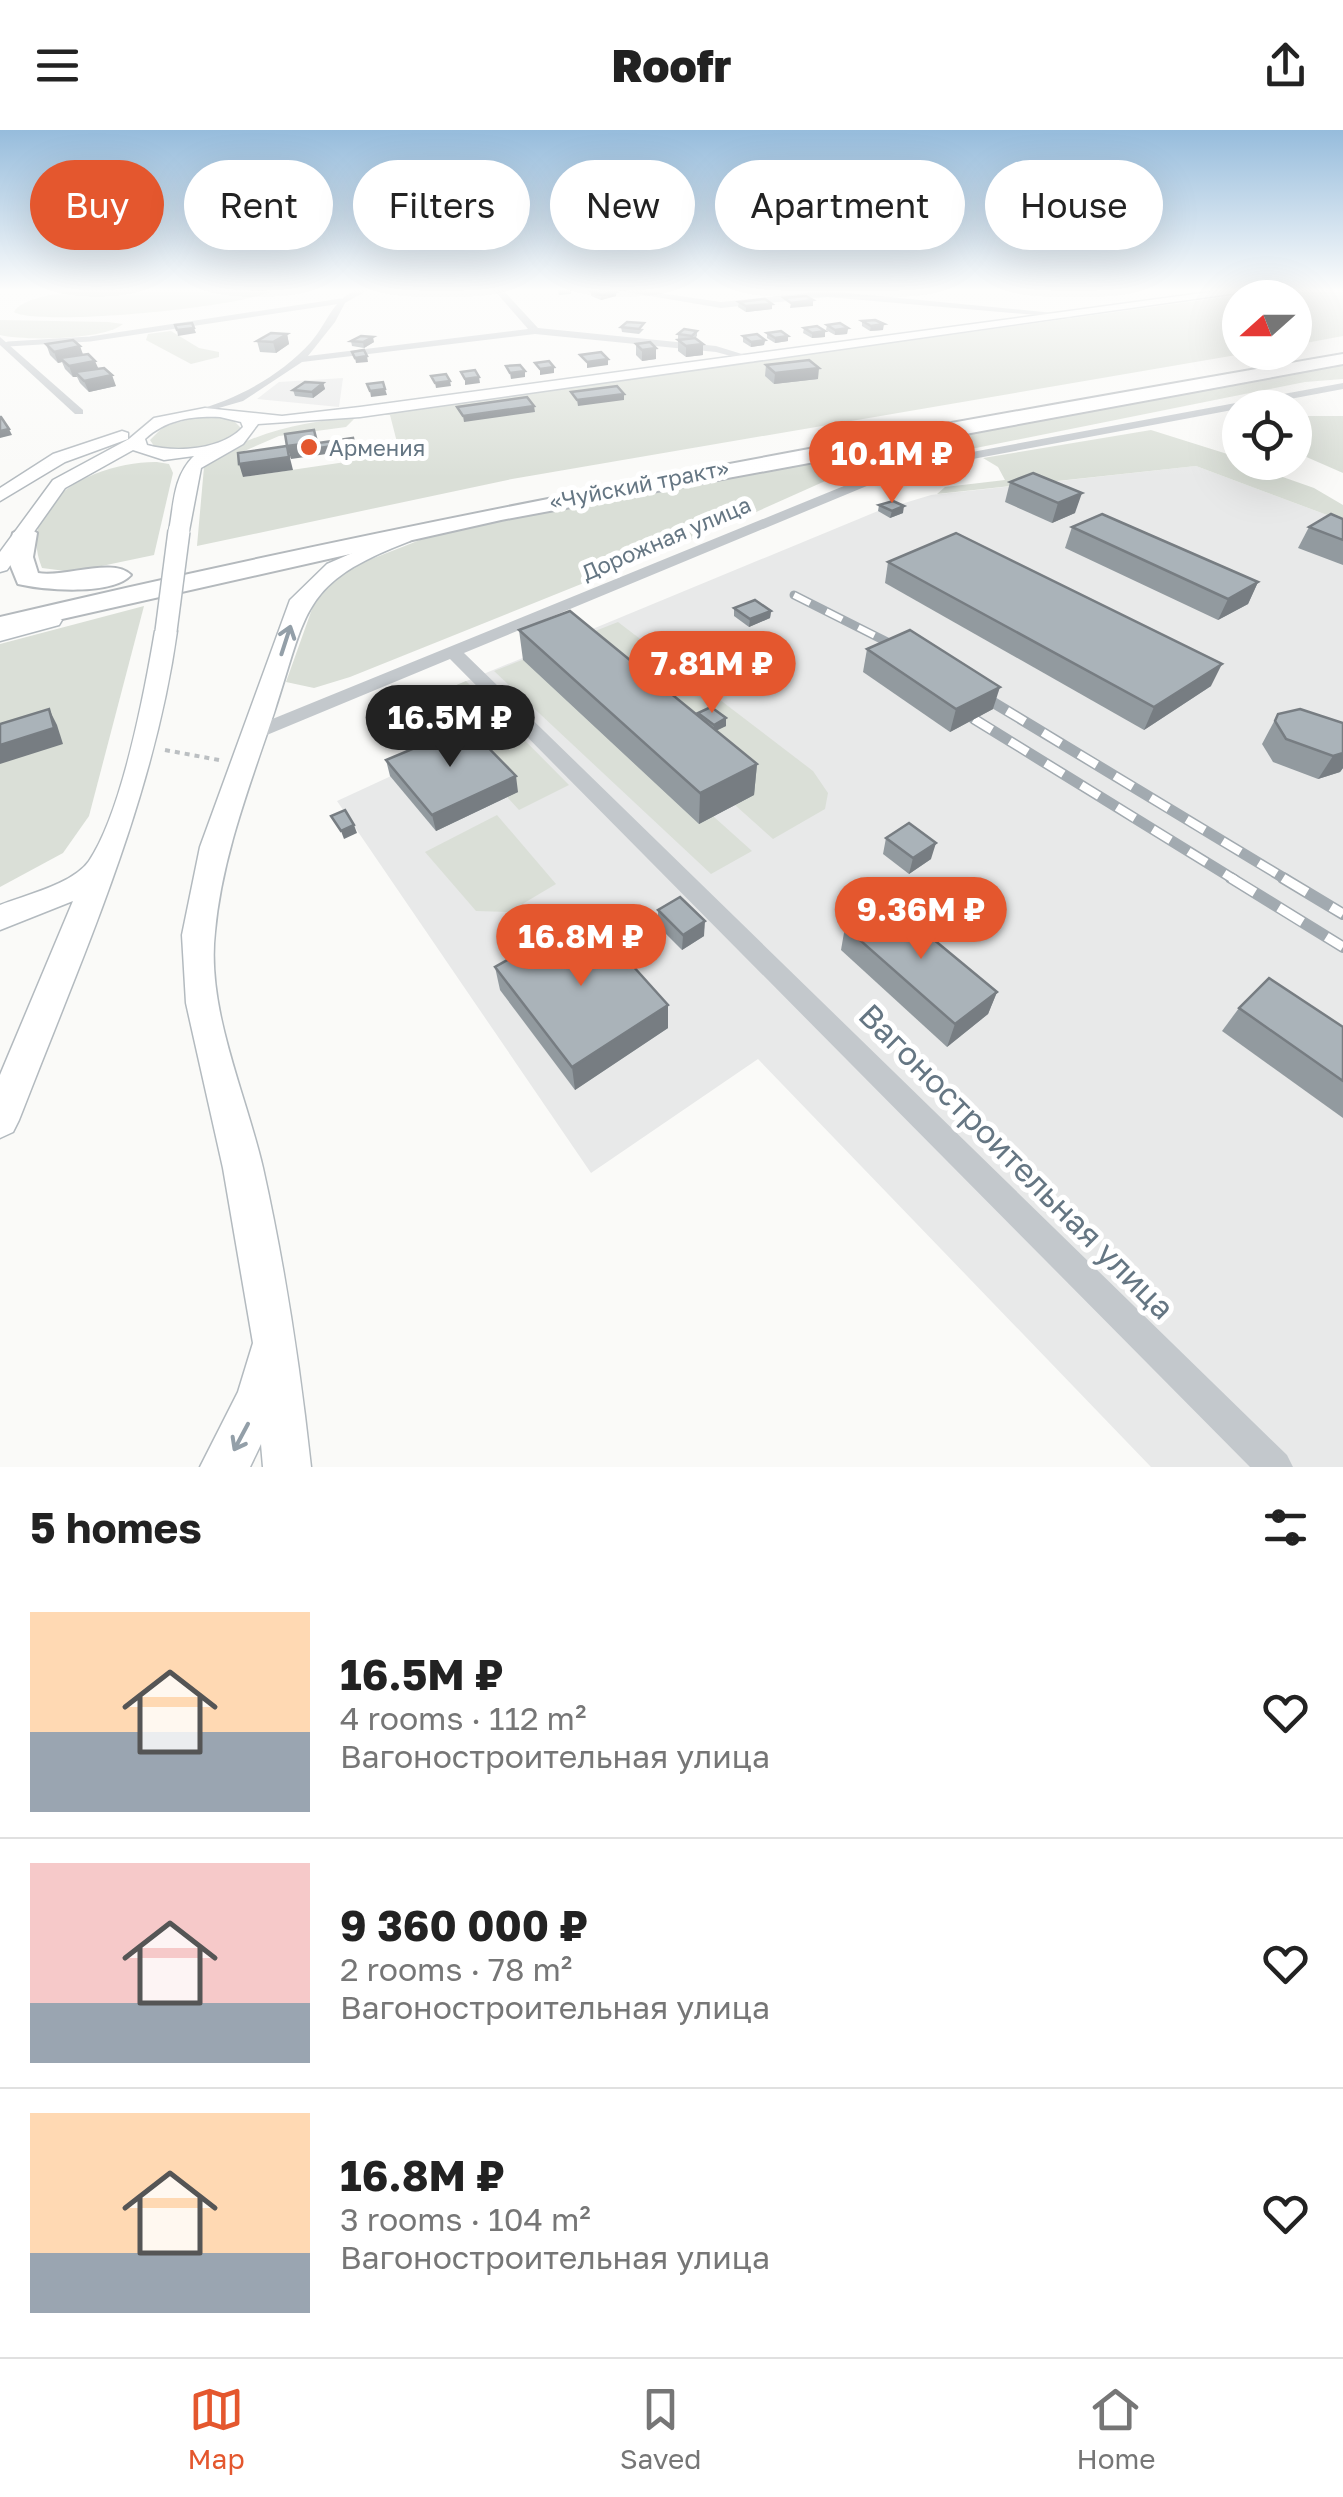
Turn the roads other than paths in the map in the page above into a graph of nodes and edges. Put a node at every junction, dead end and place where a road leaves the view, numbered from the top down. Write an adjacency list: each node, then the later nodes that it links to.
1 (14, 352): 11 (street)
2 (305, 352): 9 (street)
3 (359, 352): 9 (street)
4 (729, 352): 7 (street)
5 (801, 352): 7 (street)
6 (1318, 352): 22 (highway, «Чуйский тракт»)
7 (753, 359): 12 (street)
8 (1343, 359): 19 (highway, «Чуйский тракт»)
9 (296, 360): 12 (street)
10 (1343, 386): 26 (street, Дорожная улица)
11 (79, 412)
12 (242, 417): 13 (street); 14 (street)
13 (139, 436): 15 (street); 16 (street); 18 (street)
14 (222, 448): 15 (street); 17 (street)
15 (164, 455): 16 (street); 17 (street)
16 (94, 466): 20 (street)
17 (189, 472): 28 (street, bridge)
18 (0, 496)
19 (442, 523): 22 (highway, «Чуйский тракт»); 27 (street, one-way to 19)
20 (25, 533): 21 (street); 22 (highway)
21 (0, 566)
22 (210, 566): 23 (highway, «Чуйский тракт»); 24 (highway, «Чуйский тракт»); 25 (street)
23 (0, 608)
24 (0, 625)
25 (0, 634)
26 (452, 652): 27 (street, Дорожная улица); 34 (street, Вагоностроительная улица)
27 (255, 733): 31 (street)
28 (103, 868): 29 (street); 30 (street)
29 (0, 918)
30 (0, 1120)
31 (275, 1338): 32 (street, one-way to 32); 33 (street)
32 (224, 1467)
33 (287, 1467)
34 (1276, 1467)

